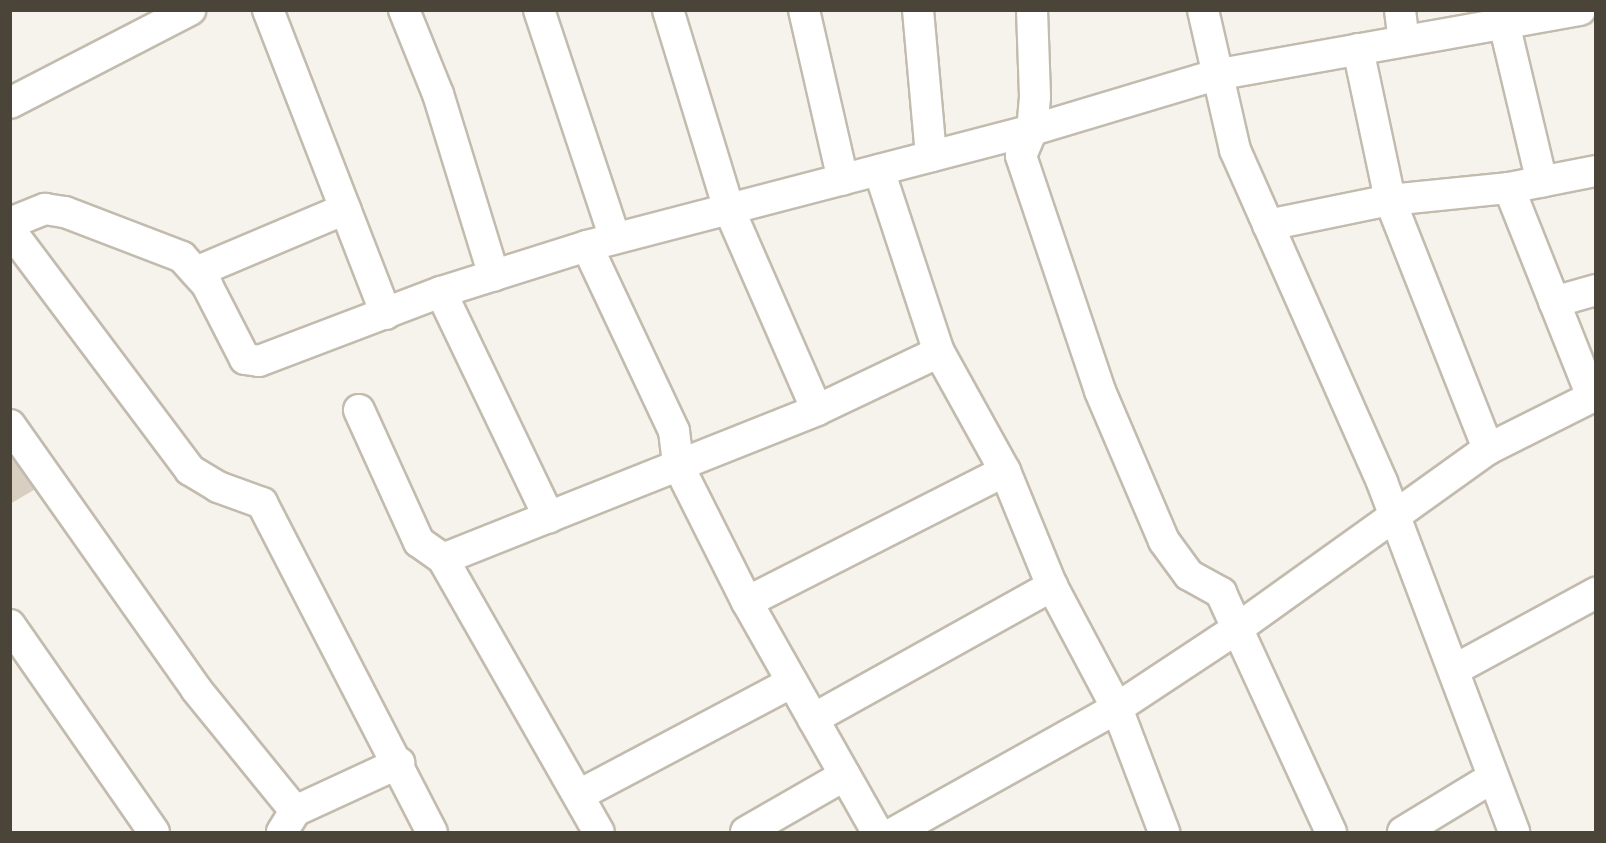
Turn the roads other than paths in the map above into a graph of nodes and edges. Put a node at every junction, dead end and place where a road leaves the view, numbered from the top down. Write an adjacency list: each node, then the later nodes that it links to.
1 (190, 10): 16 (street)
2 (268, 10): 25 (street)
3 (404, 10): 31 (street)
4 (539, 10): 29 (street)
5 (668, 10): 26 (street)
6 (804, 10): 21 (street)
7 (918, 10): 18 (street)
8 (1032, 10): 17 (street)
9 (1203, 10): 15 (street)
10 (1400, 10): 13 (street)
11 (1580, 10): 12 (street)
12 (1504, 24): 13 (street); 22 (street)
13 (1404, 41): 14 (street)
14 (1358, 49): 15 (street); 24 (street)
15 (1215, 75): 17 (street); 27 (street)
16 (10, 103)
17 (1032, 130): 18 (street); 51 (street)
18 (931, 156): 19 (street)
19 (879, 170): 21 (street); 36 (street)
20 (1596, 171): 22 (street)
21 (843, 180): 26 (street)
22 (1542, 182): 23 (street)
23 (1509, 188): 24 (street); 34 (street)
24 (1390, 200): 27 (street); 41 (street)
25 (345, 209): 30 (street); 35 (street)
26 (729, 209): 29 (street); 39 (street)
27 (1268, 225): 44 (street)
28 (13, 237): 30 (street); 56 (street)
29 (601, 242): 31 (street); 42 (street)
30 (196, 272): 35 (street)
31 (494, 276): 33 (street)
32 (1596, 290): 34 (street)
33 (441, 292): 35 (street); 45 (street)
34 (1554, 302): 37 (street)
35 (386, 314)
36 (939, 352): 39 (street); 43 (street)
37 (1594, 396): 41 (street)
38 (359, 410): 46 (street)
39 (817, 410): 42 (street)
40 (10, 425): 60 (street)
41 (1488, 449): 44 (street)
42 (678, 465): 45 (street); 48 (street)
43 (1005, 471): 47 (street); 48 (street)
44 (1394, 513): 51 (street); 52 (street)
45 (549, 517): 46 (street)
46 (444, 559): 59 (street)
47 (1052, 586): 54 (street); 55 (street)
48 (747, 602): 53 (street)
49 (1592, 604): 52 (street)
50 (10, 625): 61 (street)
51 (1238, 628): 54 (street); 68 (street)
52 (1454, 670): 58 (street)
53 (792, 682): 55 (street); 59 (street)
54 (1117, 708): 66 (street); 67 (street)
55 (813, 719): 57 (street)
56 (399, 763): 60 (street); 62 (street)
57 (845, 775): 64 (street); 65 (street)
58 (1490, 779): 69 (street); 70 (street)
59 (579, 795): 63 (street)
60 (288, 822)
61 (154, 832)
62 (432, 832)
63 (598, 832)
64 (746, 832)
65 (877, 832)
66 (895, 832)
67 (1164, 832)
68 (1331, 832)
69 (1403, 832)
70 (1514, 832)

